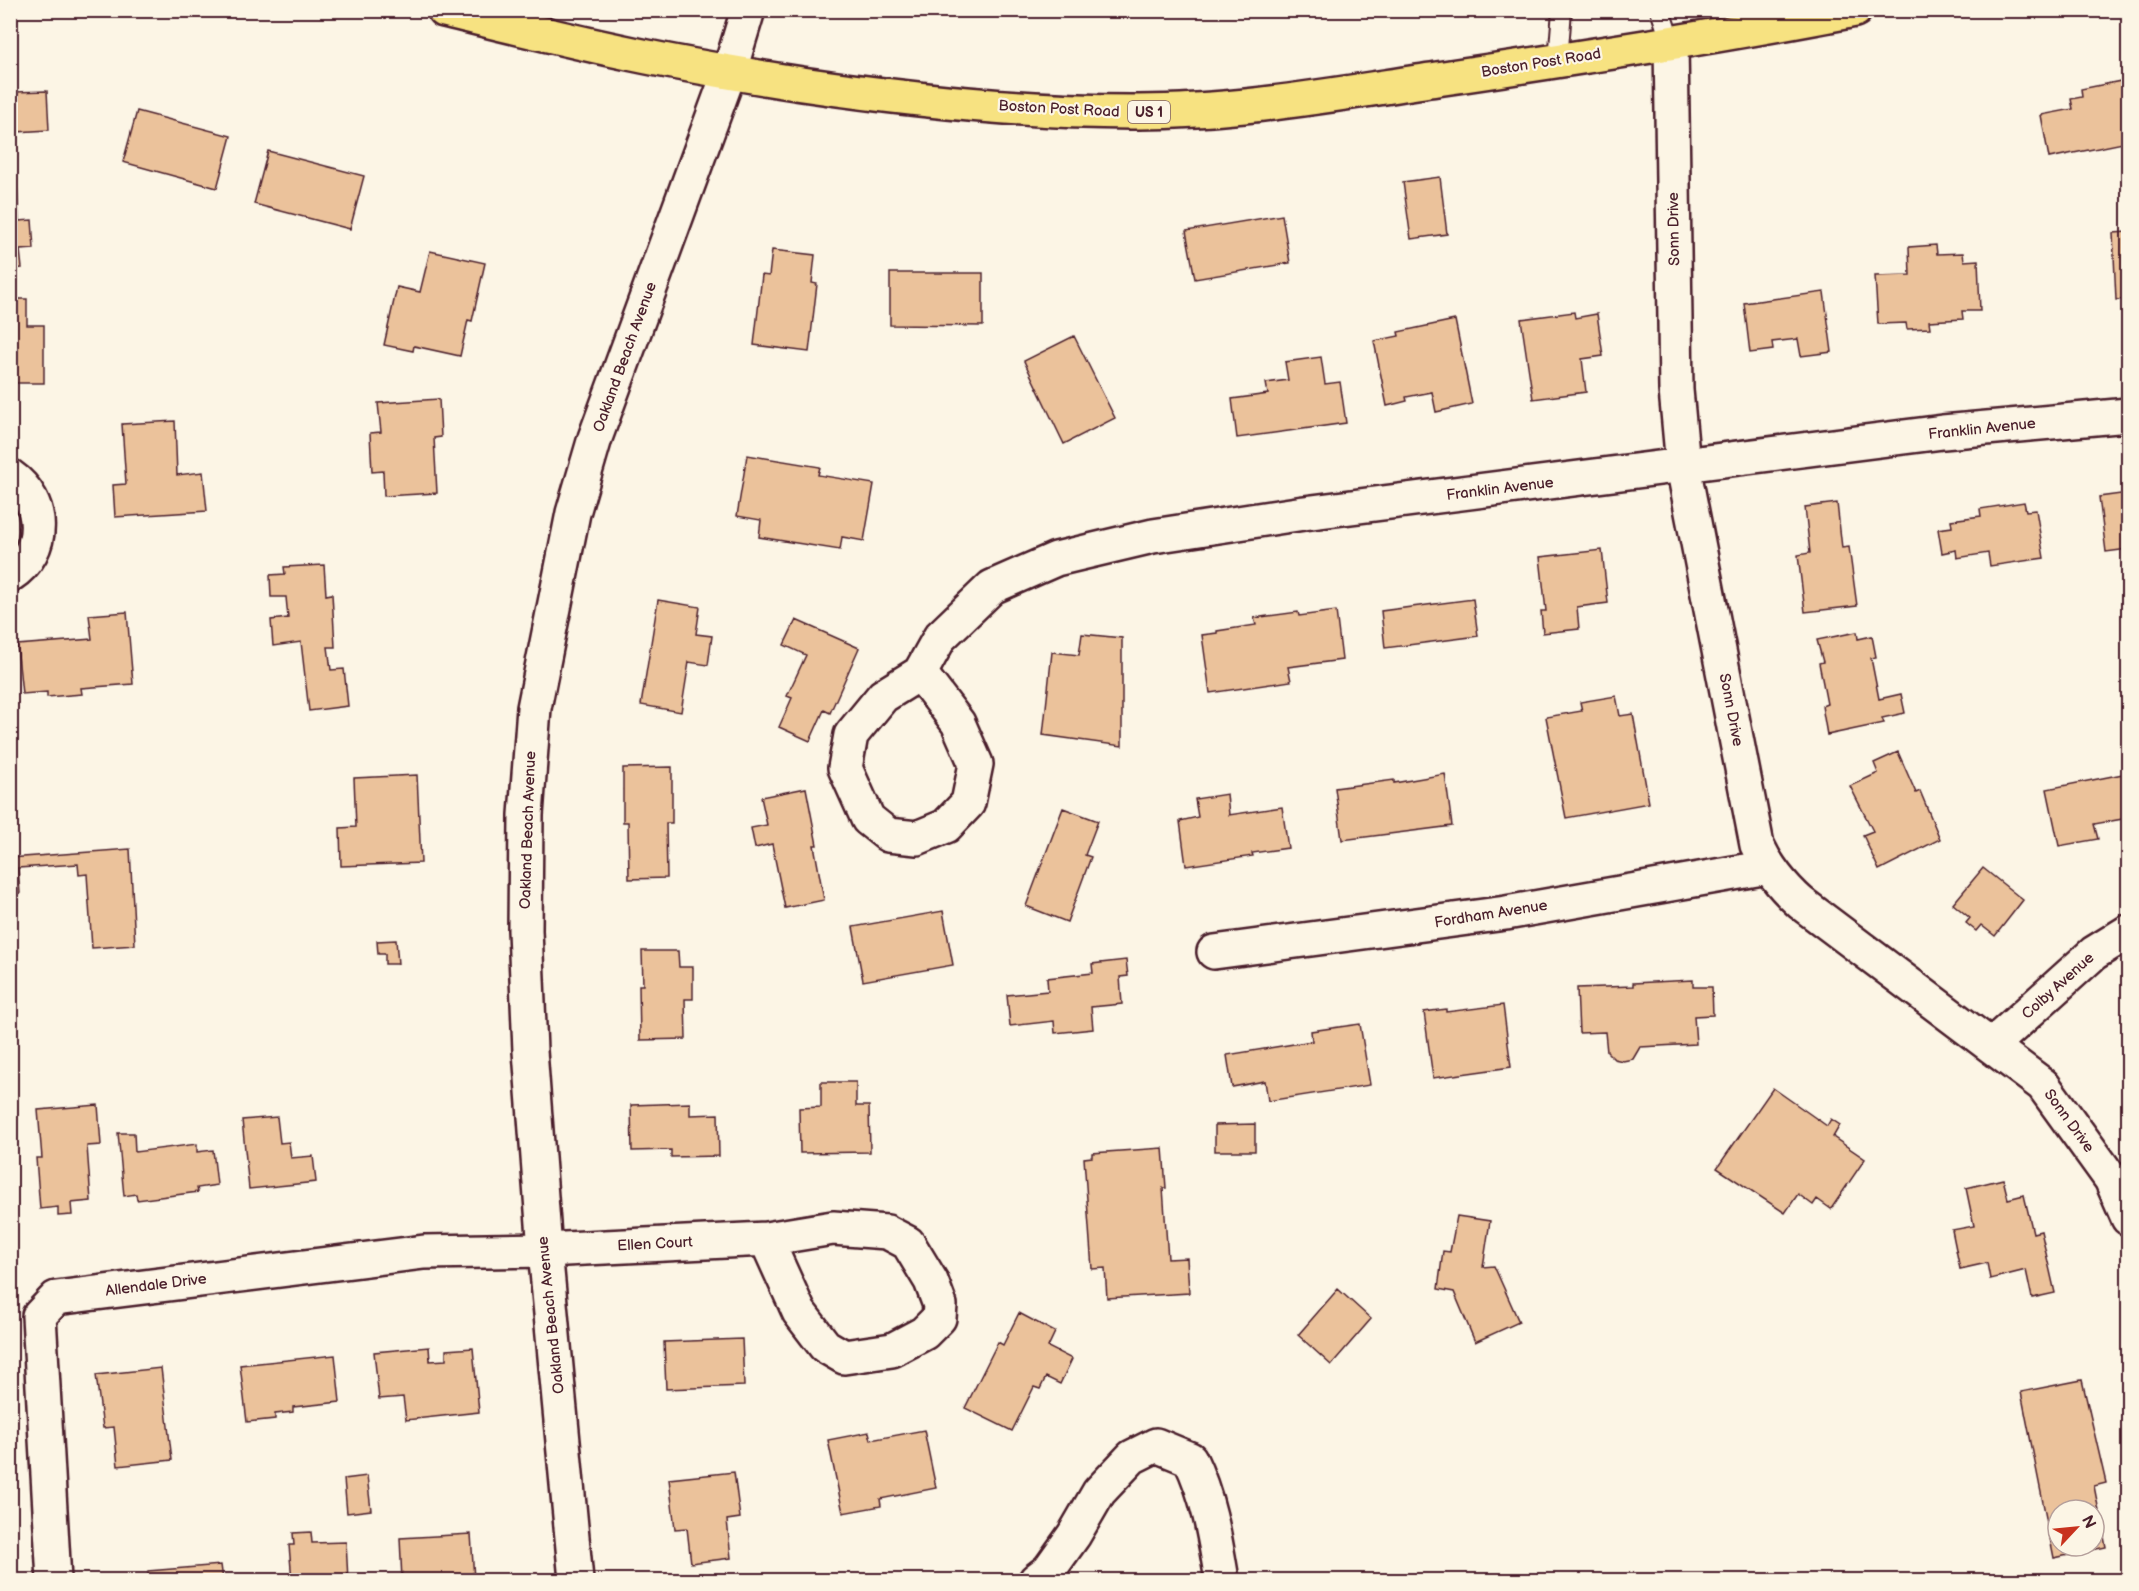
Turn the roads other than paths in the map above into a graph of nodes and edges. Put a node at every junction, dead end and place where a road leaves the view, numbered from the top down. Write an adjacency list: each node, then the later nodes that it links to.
1 (444, 10): 8 (main road, Boston Post Road / US 1)
2 (748, 10): 8 (street, Oakland Beach Avenue)
3 (1562, 10): 7 (lane)
4 (1660, 10): 6 (lane)
5 (1855, 10): 6 (main road, Boston Post Road / US 1)
6 (1671, 43): 7 (main road, Boston Post Road / US 1); 10 (street, Sonn Drive)
7 (1558, 61): 8 (main road, Boston Post Road / US 1)
8 (729, 73): 20 (street, Oakland Beach Avenue)
9 (2128, 415): 10 (street, Franklin Avenue)
10 (1683, 466): 13 (street, Franklin Avenue); 14 (street, Sonn Drive)
11 (10, 476): 12 (street)
12 (10, 575)
13 (920, 673): 13 (street, Franklin Avenue)
14 (1768, 867): 16 (street, Fordham Avenue); 17 (street, Sonn Drive)
15 (2128, 932): 17 (street, Colby Avenue)
16 (1214, 952)
17 (1992, 1045): 18 (street, Sonn Drive)
18 (2128, 1218)
19 (766, 1239): 19 (street, Ellen Court); 20 (street, Ellen Court)
20 (545, 1250): 21 (street, Allendale Drive); 22 (street, Oakland Beach Avenue)
21 (54, 1581)
22 (576, 1581)
23 (1036, 1581): 24 (street)
24 (1222, 1581)

